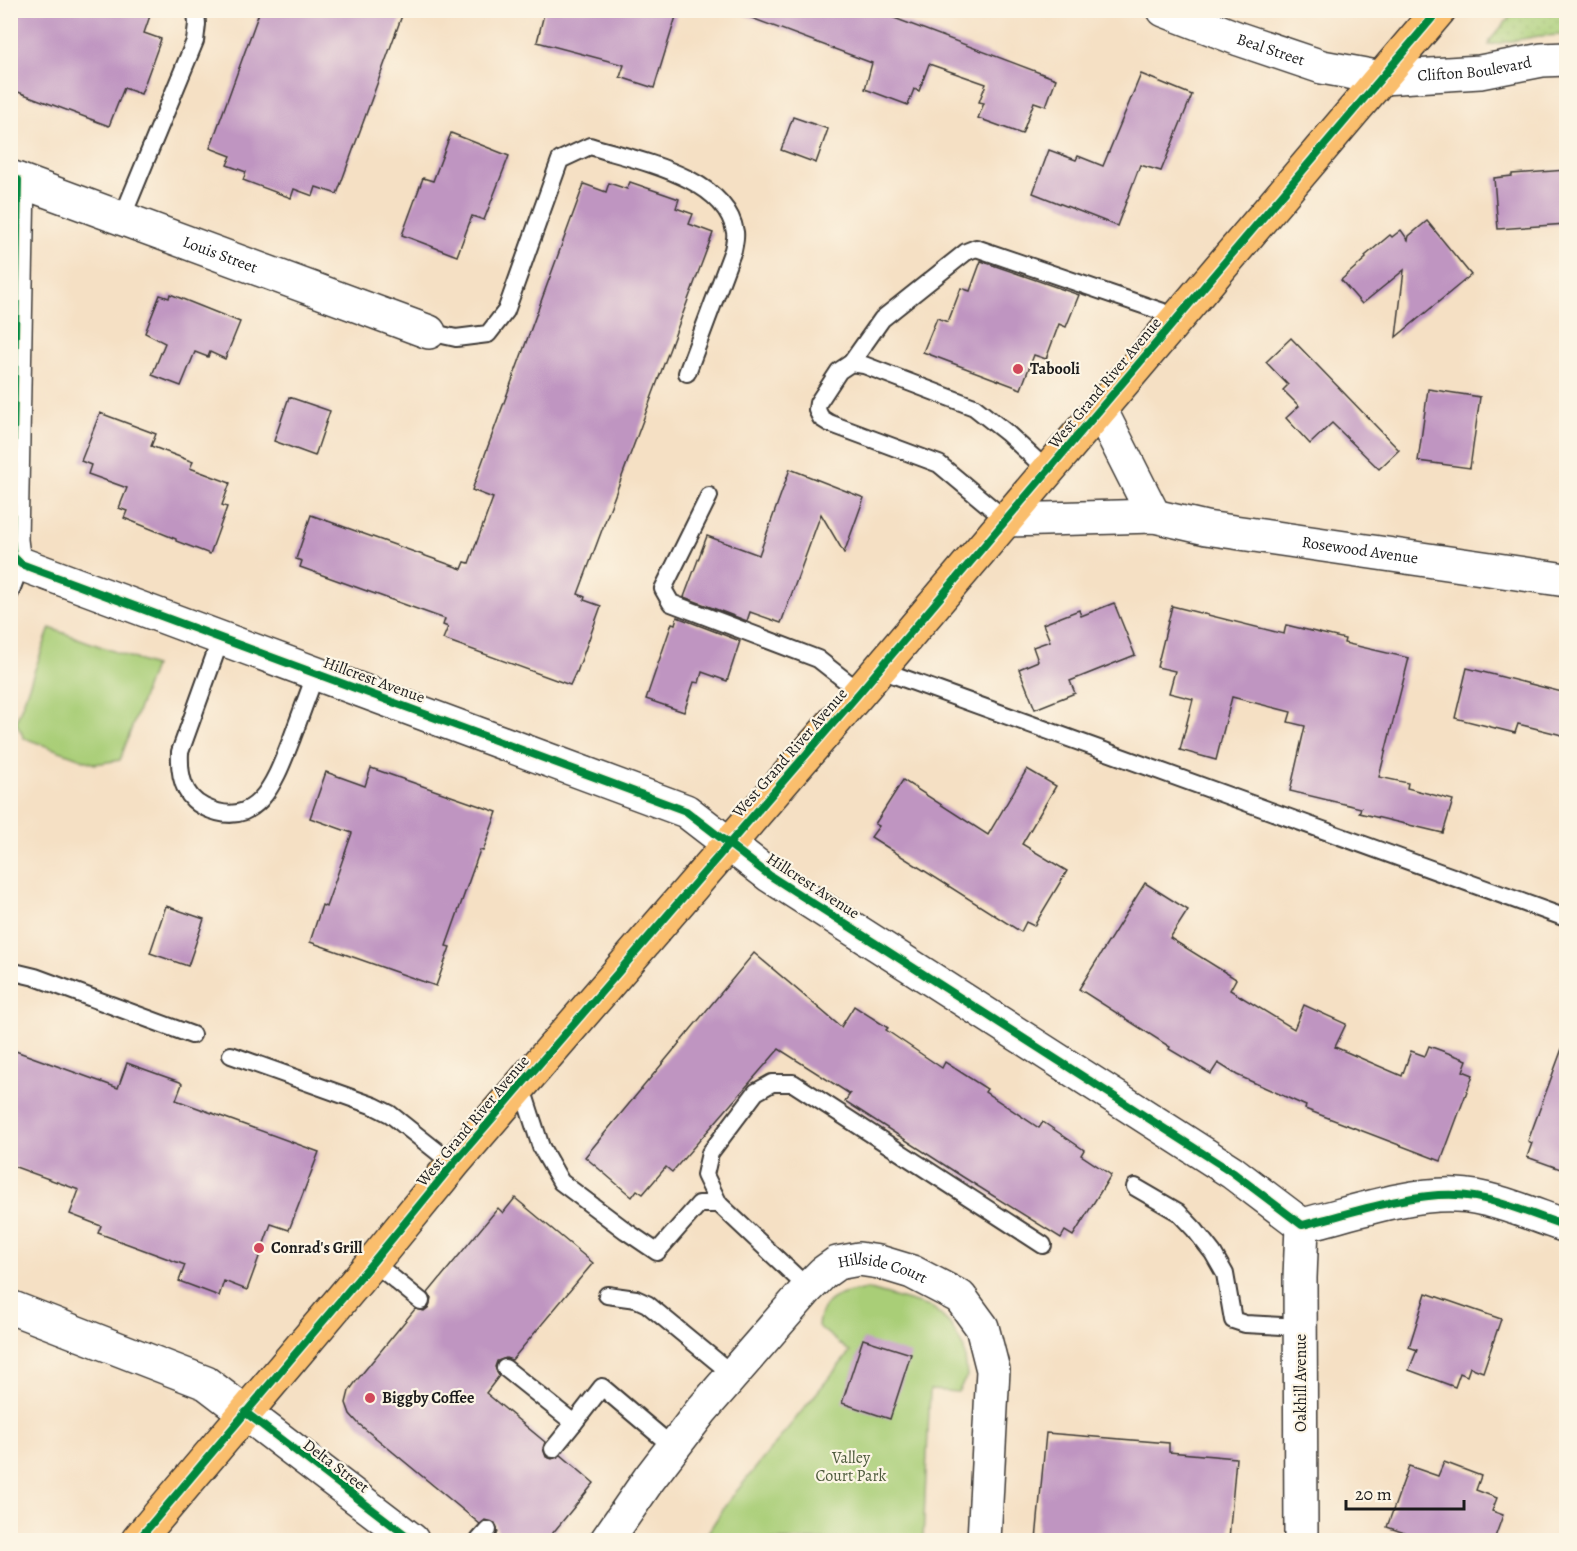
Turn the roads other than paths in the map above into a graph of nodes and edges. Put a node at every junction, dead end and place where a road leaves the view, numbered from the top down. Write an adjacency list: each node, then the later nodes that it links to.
1 (196, 10): 7 (lane)
2 (1164, 10): 5 (street, Beal Street)
3 (1439, 10): 5 (main road, West Grand River Avenue)
4 (1566, 58): 5 (street, Clifton Boulevard)
5 (1382, 78): 8 (main road, West Grand River Avenue)
6 (14, 179): 7 (street, Louis Street); 13 (street)
7 (122, 218): 9 (street, Louis Street)
8 (1178, 317): 10 (lane); 12 (main road, West Grand River Avenue)
9 (429, 332): 11 (lane)
10 (851, 363): 14 (lane); 17 (lane)
11 (687, 373)
12 (1100, 409): 14 (main road, West Grand River Avenue); 16 (street)
13 (12, 422): 18 (street)
14 (1048, 471): 17 (main road, West Grand River Avenue)
15 (709, 496): 22 (lane)
16 (1154, 516): 17 (street, Rosewood Avenue); 19 (street, Rosewood Avenue)
17 (1006, 520): 22 (main road, West Grand River Avenue)
18 (13, 559): 20 (street, Hillcrest Avenue)
19 (1566, 580)
20 (221, 638): 21 (street, Hillcrest Avenue); 21 (lane)
21 (316, 673): 23 (street, Hillcrest Avenue)
22 (869, 681): 23 (main road, West Grand River Avenue); 24 (lane)
23 (729, 844): 28 (main road, West Grand River Avenue); 32 (street, Hillcrest Avenue)
24 (1566, 918)
25 (10, 971): 26 (lane)
26 (192, 1035)
27 (231, 1055): 29 (lane)
28 (521, 1085): 29 (main road, West Grand River Avenue); 31 (lane)
29 (453, 1164): 35 (main road, West Grand River Avenue)
30 (1135, 1187): 40 (lane)
31 (719, 1204): 34 (lane); 36 (lane)
32 (1302, 1225): 33 (street); 40 (street, Oakhill Avenue)
33 (1566, 1226)
34 (1043, 1245)
35 (373, 1262): 38 (lane); 43 (main road, West Grand River Avenue)
36 (808, 1288): 42 (street, Hillside Court); 50 (street, Hillside Court)
37 (607, 1295): 42 (lane)
38 (421, 1301)
39 (10, 1307): 43 (street, Delta Street)
40 (1301, 1327): 51 (street, Oakhill Avenue)
41 (505, 1368): 44 (lane)
42 (732, 1374): 45 (street, Hillside Court)
43 (245, 1413): 47 (main road, West Grand River Avenue); 48 (street, Delta Street)
44 (574, 1423): 45 (lane); 46 (lane)
45 (673, 1447): 49 (street, Hillside Court)
46 (553, 1449)
47 (138, 1540)
48 (412, 1540)
49 (607, 1540)
50 (984, 1540)
51 (1301, 1540)

